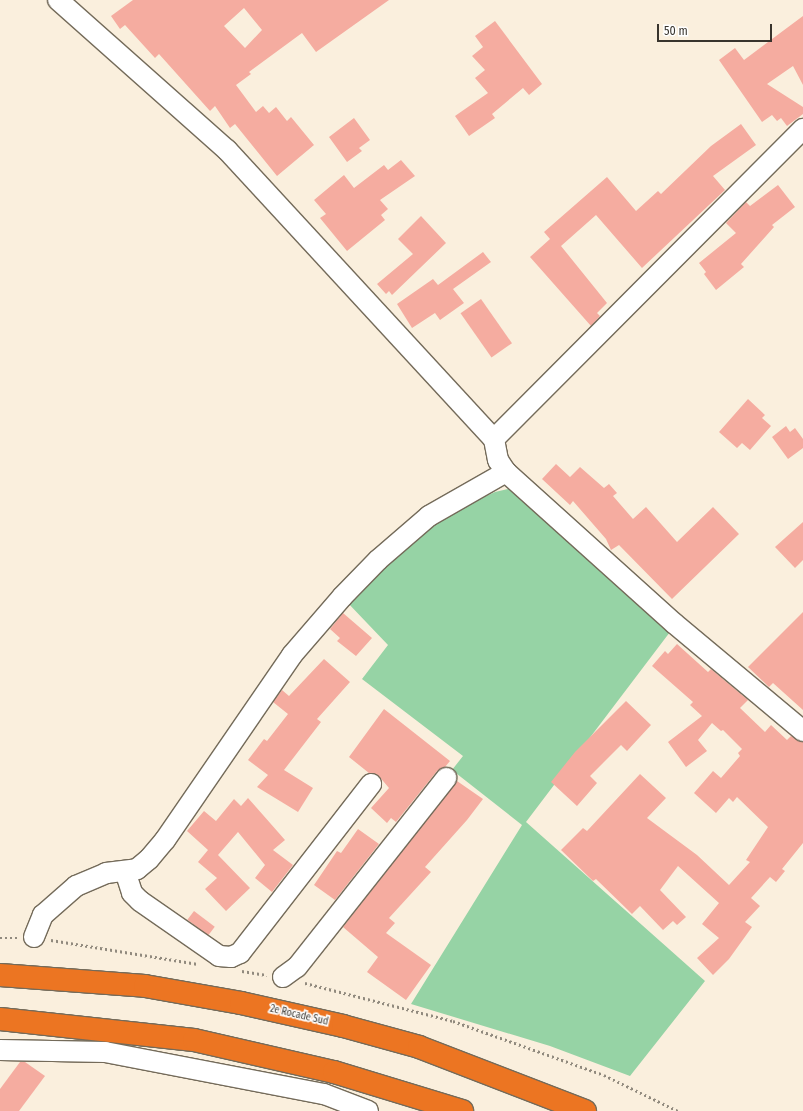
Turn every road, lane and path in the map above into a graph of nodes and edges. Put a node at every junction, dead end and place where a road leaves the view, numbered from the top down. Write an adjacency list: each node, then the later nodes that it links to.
1 (58, 0): 3 (street)
2 (803, 129): 3 (street)
3 (494, 439): 4 (street)
4 (506, 472): 5 (street); 8 (street)
5 (803, 731)
6 (446, 778): 14 (street)
7 (371, 784): 8 (street)
8 (126, 870): 9 (street)
9 (34, 937): 10 (path); 11 (path)
10 (0, 938)
11 (205, 965)
12 (236, 970): 14 (path)
13 (0, 975): 19 (highway, 2e Rocade Sud)
14 (283, 977): 20 (path)
15 (0, 1019): 18 (highway)
16 (0, 1050): 17 (street)
17 (368, 1111)
18 (462, 1111)
19 (585, 1111)
20 (678, 1111)

